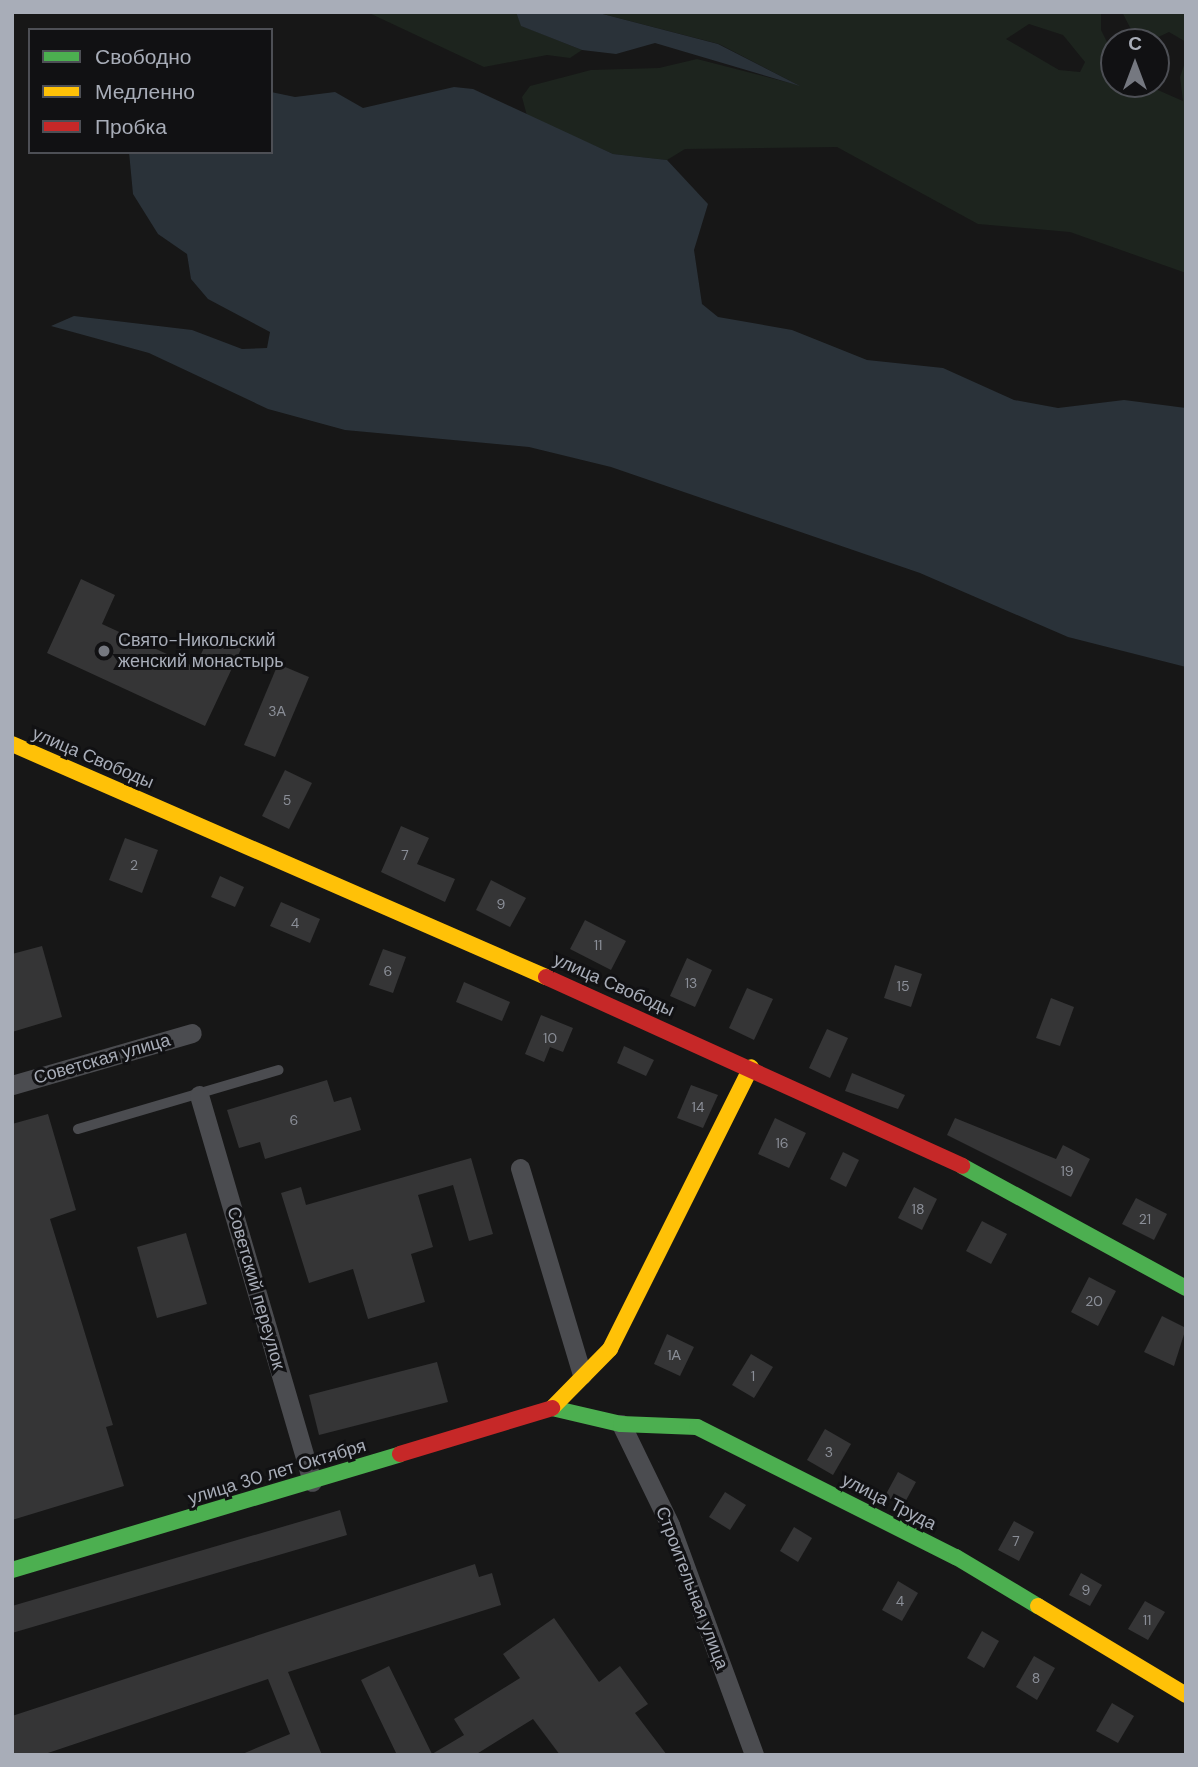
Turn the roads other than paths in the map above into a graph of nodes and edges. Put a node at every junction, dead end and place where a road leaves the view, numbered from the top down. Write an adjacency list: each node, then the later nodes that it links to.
1 (12, 744): 3 (street, улица Свободы)
2 (192, 1033): 5 (street, Советская улица)
3 (751, 1067): 9 (street, улица Свободы); 10 (street)
4 (279, 1070): 6 (lane)
5 (12, 1085)
6 (199, 1094): 7 (lane); 13 (street, Советский переулок)
7 (78, 1129)
8 (520, 1168): 10 (street)
9 (1186, 1288)
10 (582, 1376): 11 (street)
11 (552, 1408): 12 (street, улица Труда); 13 (street, улица 30 лет Октября)
12 (621, 1424): 15 (street, улица Труда); 16 (street, Строительная улица)
13 (312, 1482): 14 (street, улица 30 лет Октября)
14 (12, 1570)
15 (1186, 1695)
16 (754, 1755)

